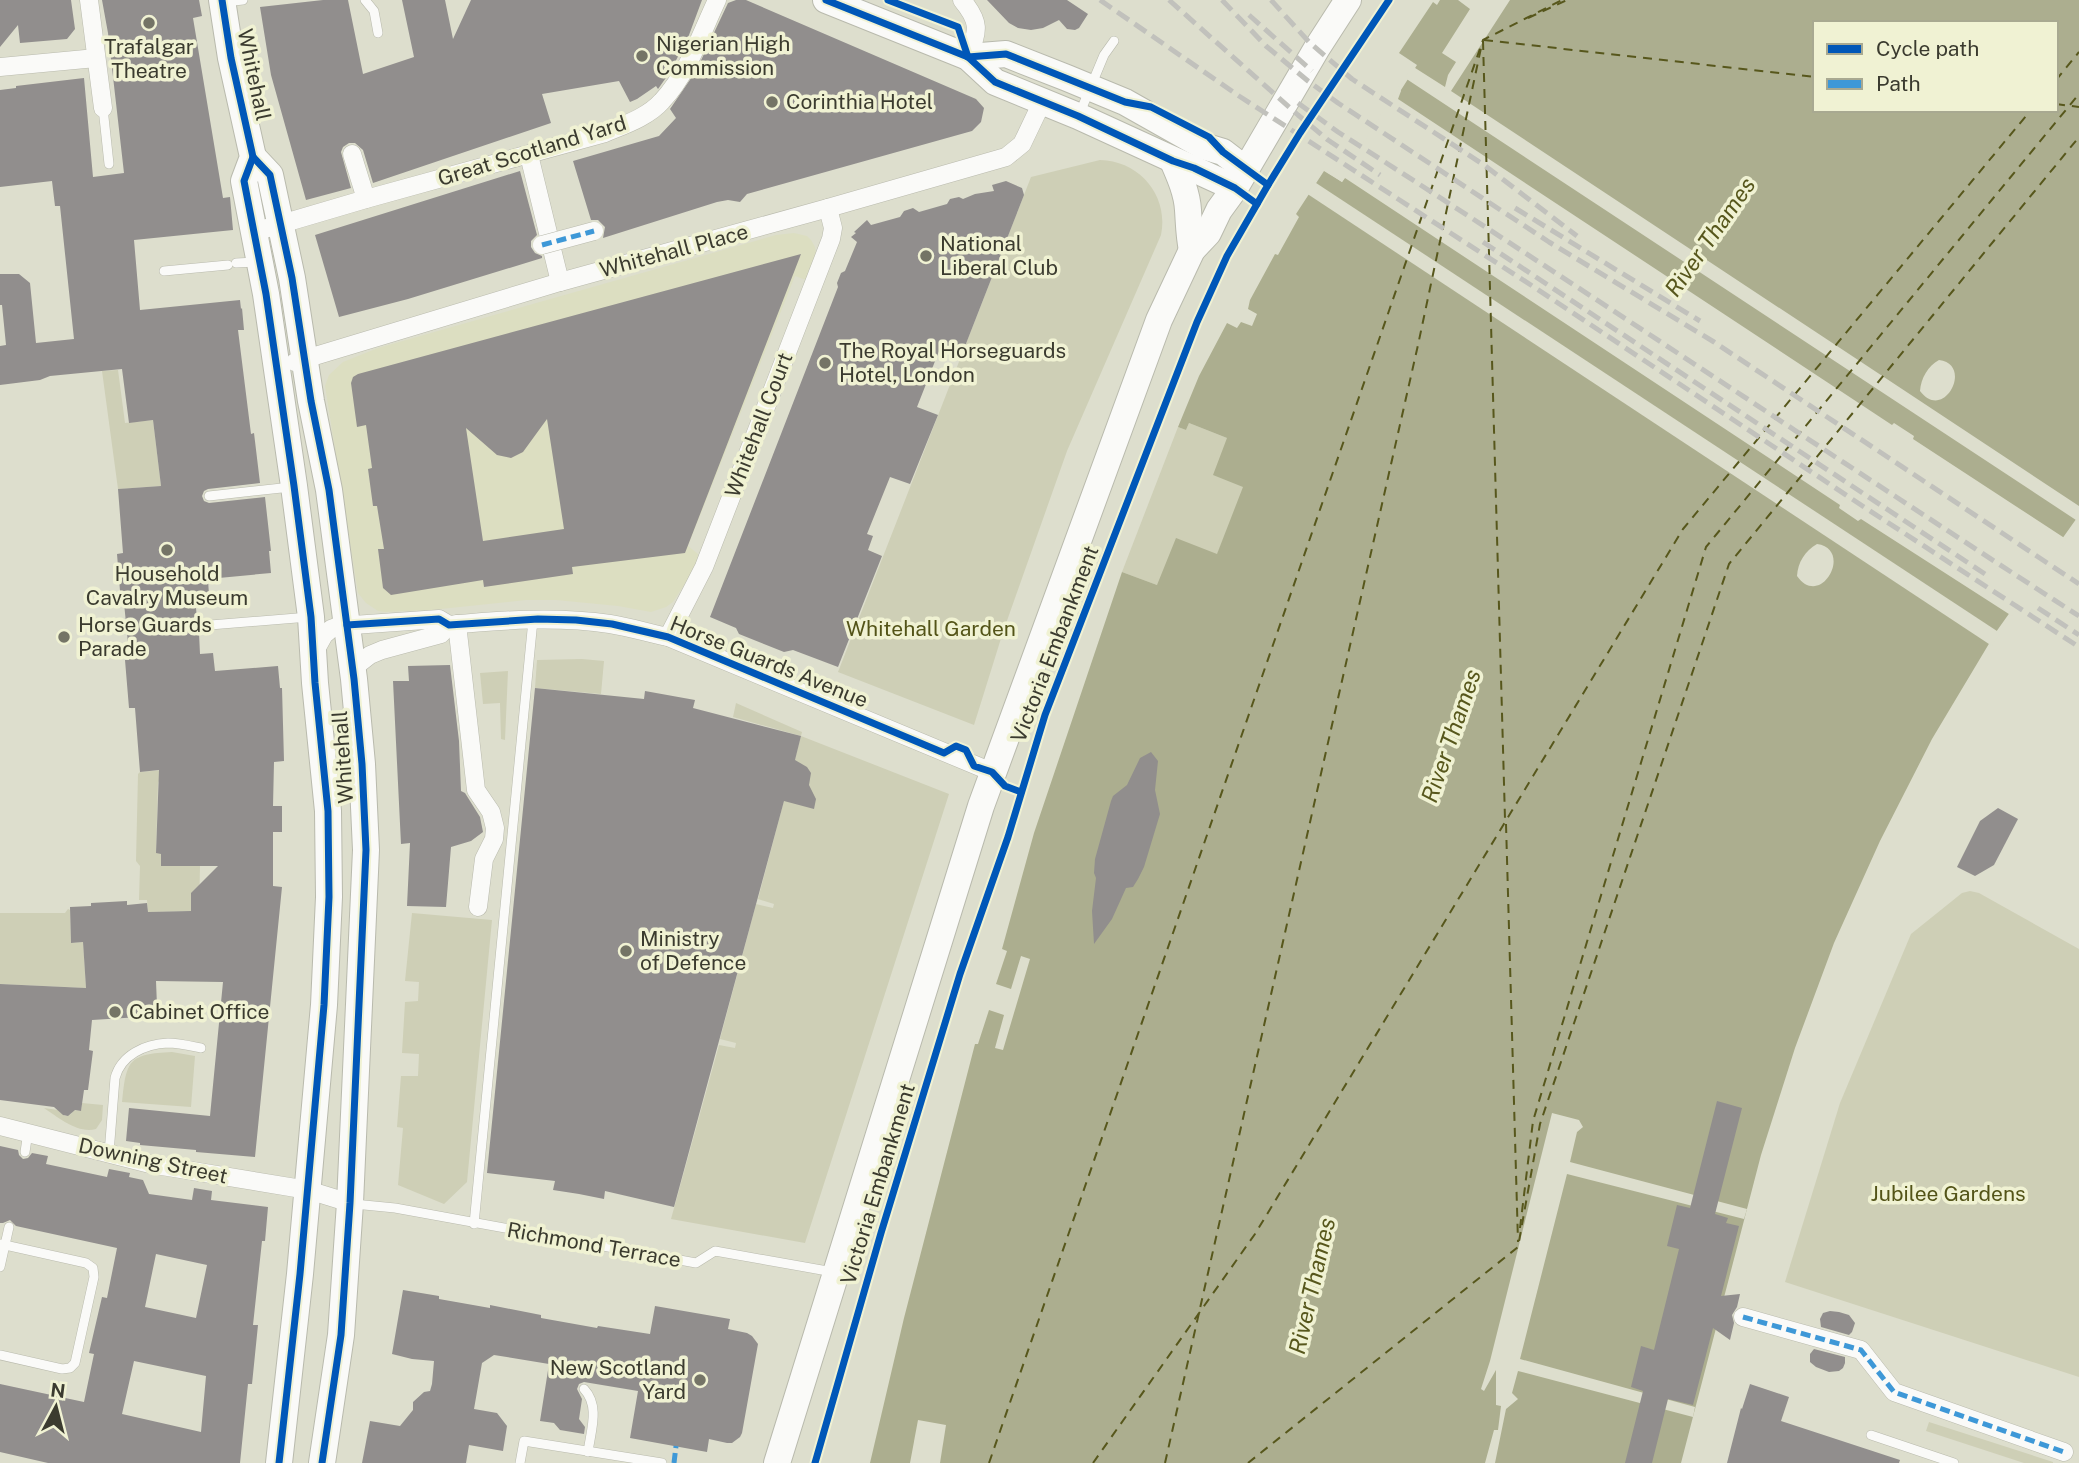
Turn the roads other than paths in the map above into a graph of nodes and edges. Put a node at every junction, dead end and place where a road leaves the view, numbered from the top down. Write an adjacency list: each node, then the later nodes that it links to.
1 (89, 0): 11 (street)
2 (365, 0): 8 (lane)
3 (717, 0): 18 (street, Great Scotland Yard)
4 (826, 0): 10 (main road)
5 (962, 0): 10 (street)
6 (1348, 0): 22 (main road, Victoria Embankment)
7 (229, 1): 19 (main road, Whitehall)
8 (378, 33)
9 (1114, 41): 13 (lane)
10 (968, 57): 13 (main road); 14 (main road)
11 (96, 58): 12 (street); 15 (street)
12 (0, 67)
13 (1079, 83): 14 (main road); 16 (lane); 22 (main road)
14 (1043, 100): 16 (main road); 24 (street, Whitehall Place)
15 (103, 108): 21 (lane)
16 (1078, 116): 20 (main road)
17 (352, 154): 23 (street)
18 (529, 155): 23 (street, Great Scotland Yard); 32 (street)
19 (253, 157): 25 (main road, Whitehall); 27 (main road, Whitehall)
20 (1173, 161): 22 (main road); 29 (main road)
21 (109, 164)
22 (1240, 178): 29 (main road, Victoria Embankment)
23 (366, 199): 25 (street, Great Scotland Yard)
24 (828, 208): 32 (street, Whitehall Place); 42 (street, Whitehall Court)
25 (282, 225): 27 (street, Great Scotland Yard); 33 (main road, Whitehall)
26 (594, 231): 28 (street, bridge)
27 (254, 232): 30 (main road, Whitehall)
28 (542, 245)
29 (1192, 250): 45 (main road, Victoria Embankment)
30 (242, 263): 31 (lane); 34 (main road, Whitehall)
31 (164, 271)
32 (560, 282): 33 (street, Whitehall Place)
33 (305, 360): 34 (street, Whitehall Place); 39 (main road, Whitehall)
34 (276, 367): 35 (main road, Whitehall)
35 (294, 486): 36 (lane); 37 (main road, Whitehall)
36 (209, 496)
37 (311, 617): 41 (lane); 43 (main road, Whitehall)
38 (533, 620): 40 (street, Horse Guards Avenue); 42 (street, Horse Guards Avenue); 56 (lane)
39 (347, 625): 40 (street, Horse Guards Avenue); 43 (street, Horse Guards Avenue); 44 (main road, Whitehall)
40 (453, 625): 44 (street, Horse Guards Avenue); 46 (street)
41 (198, 626)
42 (668, 637): 45 (street, Horse Guards Avenue)
43 (314, 664): 47 (main road, Whitehall)
44 (352, 668): 48 (main road, Whitehall)
45 (992, 772): 60 (main road, Victoria Embankment)
46 (478, 907)
47 (328, 913): 48 (main road); 54 (main road, Whitehall)
48 (363, 915): 55 (main road, Whitehall)
49 (201, 1048): 53 (lane)
50 (0, 1126): 51 (street, Downing Street)
51 (29, 1132): 52 (lane); 53 (street, Downing Street)
52 (25, 1152)
53 (108, 1153): 54 (street, Downing Street)
54 (308, 1190): 55 (street, Downing Street); 67 (main road, Whitehall)
55 (350, 1203): 56 (lane, Richmond Terrace); 68 (main road, Whitehall)
56 (474, 1224): 60 (lane, Richmond Terrace)
57 (9, 1227): 58 (lane)
58 (2, 1245): 59 (lane); 62 (lane)
59 (0, 1268)
60 (835, 1272): 71 (main road, Victoria Embankment)
61 (1743, 1317): 66 (street)
62 (0, 1355)
63 (584, 1389): 65 (lane)
64 (1871, 1435): 72 (lane)
65 (588, 1452): 69 (lane); 70 (lane)
66 (2064, 1452)
67 (279, 1463)
68 (322, 1463)
69 (520, 1463)
70 (662, 1463)
71 (777, 1463)
72 (1955, 1463)

